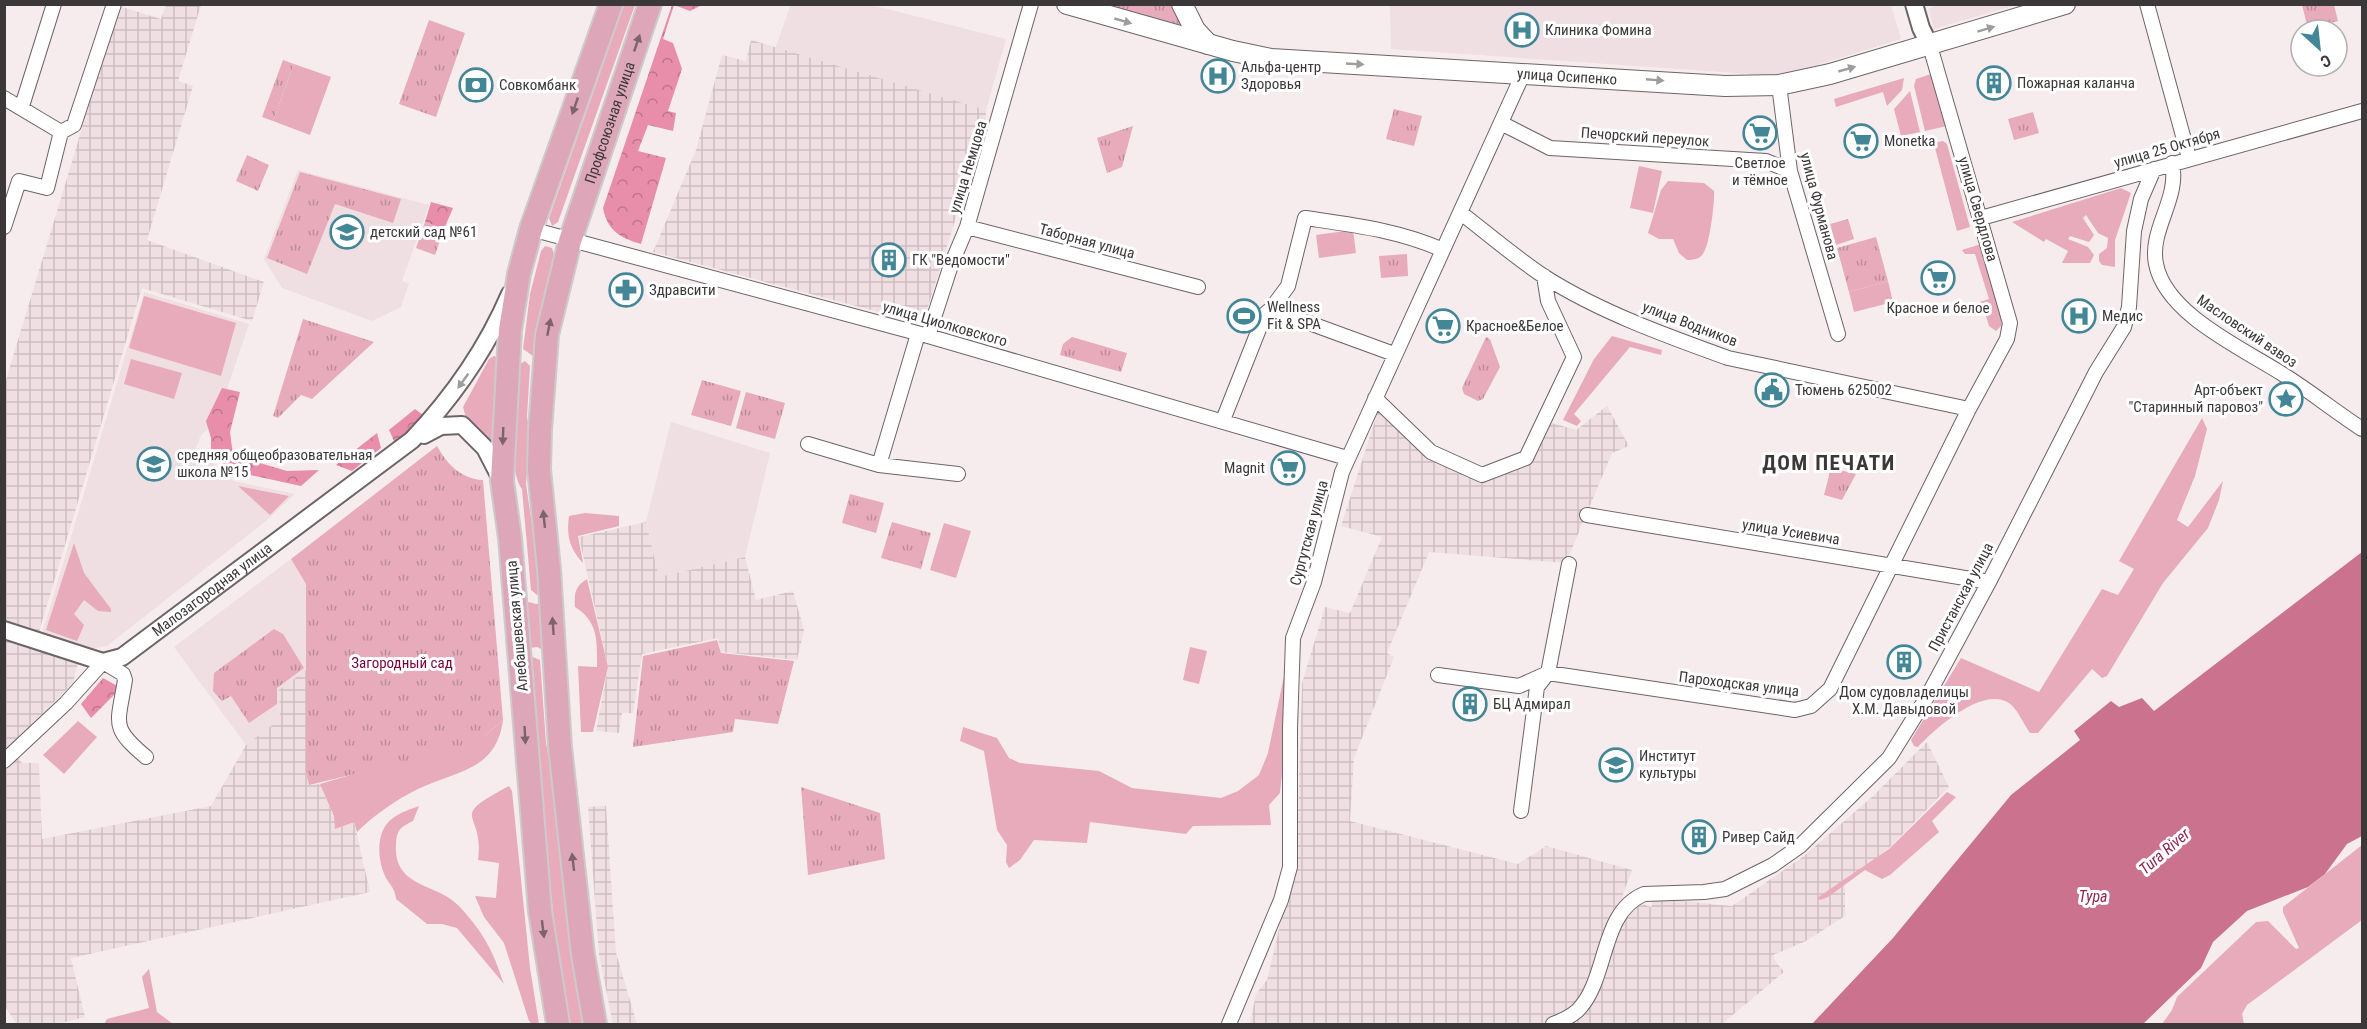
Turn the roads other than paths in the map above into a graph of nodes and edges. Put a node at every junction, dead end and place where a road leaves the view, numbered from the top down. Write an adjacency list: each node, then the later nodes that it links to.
1 (54, 4): 16 (street)
2 (114, 4): 19 (street)
3 (611, 4): 28 (main road, one-way to 28)
4 (650, 4): 29 (main road, Профсоюзная улица, one-way to 4)
5 (1031, 4): 27 (street, улица Немцова)
6 (1067, 4): 11 (main road, улица Осипенко, one-way to 11)
7 (1182, 4): 11 (main road)
8 (1914, 4): 12 (street, улица Свердлова)
9 (2066, 4): 12 (main road, улица Осипенко, one-way to 9)
10 (2147, 4): 20 (street)
11 (1209, 45): 13 (main road, улица Осипенко, one-way to 13)
12 (1930, 46): 14 (main road, улица Осипенко, one-way to 12); 25 (street, улица Свердлова)
13 (1523, 74): 14 (main road, улица Осипенко, one-way to 14); 18 (street, Сургутская улица)
14 (1779, 85): 23 (street, улица Фурманова)
15 (4, 98): 16 (street)
16 (22, 106): 19 (street)
17 (2362, 111): 20 (street, улица 25 Октября)
18 (1501, 123): 23 (street, Печорский переулок); 24 (street, Сургутская улица)
19 (61, 132): 26 (street)
20 (2189, 158): 21 (street, улица 25 Октября)
21 (2172, 163): 22 (street, улица 25 Октября); 43 (street, Масловский взвоз)
22 (2154, 169): 25 (street, улица 25 Октября); 56 (street, Пристанская улица)
23 (1790, 171): 35 (street, улица Фурманова)
24 (1461, 213): 30 (street, Сургутская улица); 32 (street, улица Водников)
25 (1981, 218): 41 (street, улица Свердлова)
26 (4, 226)
27 (967, 227): 33 (street, Таборная улица); 36 (street, улица Немцова)
28 (531, 229): 29 (street, улица Циолковского); 31 (main road, Алебашевская улица)
29 (570, 241): 36 (street, улица Циолковского); 44 (main road, one-way to 29)
30 (1443, 249): 34 (street); 39 (street, Сургутская улица)
31 (519, 273): 37 (street, Малозагородная улица); 38 (main road, Алебашевская улица)
32 (1544, 276): 40 (street); 41 (street, улица Водников)
33 (1198, 287)
34 (1271, 309): 39 (street); 42 (street)
35 (1838, 334)
36 (923, 335): 42 (street, улица Циолковского); 48 (street, улица Немцова)
37 (484, 349): 38 (street); 45 (street, Малозагородная улица, one-way to 45)
38 (517, 354): 44 (main road); 50 (main road, Алебашевская улица, one-way to 50)
39 (1394, 354): 40 (street, Сургутская улица)
40 (1375, 398): 47 (street, Сургутская улица)
41 (1969, 409): 54 (street, Пароходская улица)
42 (1222, 420): 47 (street, улица Циолковского)
43 (2362, 429)
44 (540, 430): 55 (main road, one-way to 44)
45 (412, 441): 50 (street, Малозагородная улица); 58 (street, Малозагородная улица)
46 (808, 444): 48 (street)
47 (1347, 458): 68 (street, Сургутская улица)
48 (879, 465): 49 (street)
49 (958, 474)
50 (502, 481): 52 (main road, Алебашевская улица)
51 (1587, 515): 54 (street, улица Усиевича)
52 (510, 538): 55 (main road); 61 (main road, Алебашевская улица)
53 (1569, 564): 59 (street)
54 (1892, 566): 56 (street, улица Усиевича); 59 (street, Пароходская улица)
55 (549, 569): 62 (main road, one-way to 55)
56 (1989, 582): 69 (street, Пристанская улица)
57 (4, 630): 58 (street)
58 (103, 662): 63 (street); 64 (street)
59 (1548, 673): 60 (street); 65 (street)
60 (1438, 675)
61 (523, 696): 62 (main road); 66 (main road, Алебашевская улица, one-way to 66)
62 (560, 724): 67 (main road, one-way to 62)
63 (146, 757)
64 (4, 761)
65 (1521, 811)
66 (558, 1024)
67 (595, 1024)
68 (1229, 1024)
69 (1553, 1024)

